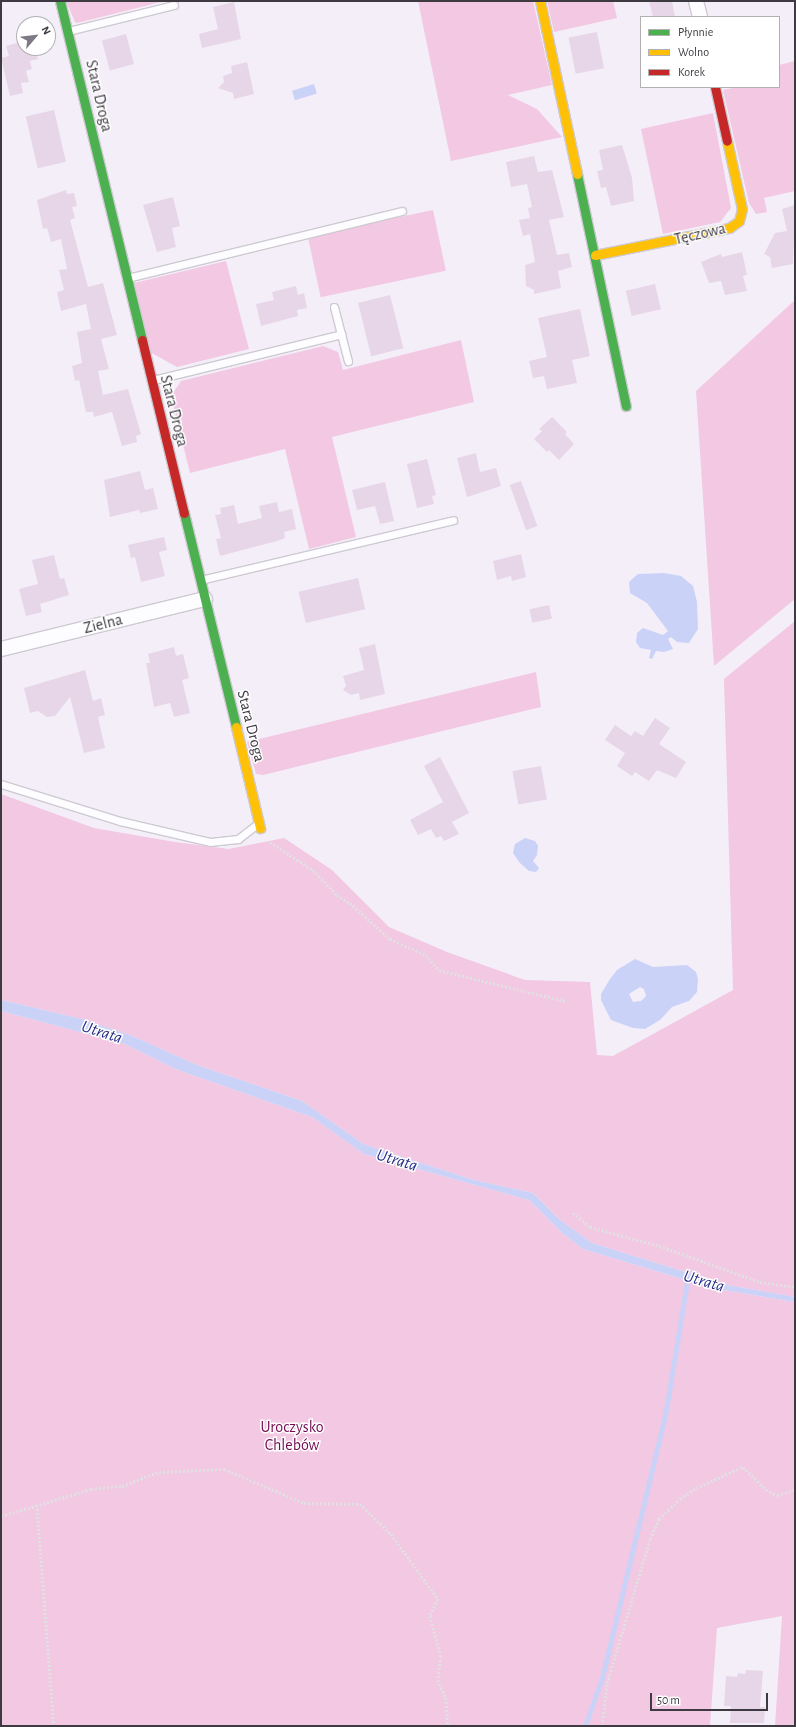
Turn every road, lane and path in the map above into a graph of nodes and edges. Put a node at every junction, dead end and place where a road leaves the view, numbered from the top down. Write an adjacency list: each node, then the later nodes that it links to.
1 (60, 1): 6 (street, Stara Droga)
2 (540, 1): 9 (street)
3 (696, 1): 5 (street)
4 (174, 5): 6 (lane)
5 (700, 16)
6 (68, 31): 10 (street, Stara Droga)
7 (715, 88): 9 (street, Tęczowa)
8 (402, 211): 10 (lane)
9 (595, 255): 15 (street)
10 (127, 278): 14 (street, Stara Droga)
11 (334, 307): 12 (lane)
12 (341, 334): 13 (lane); 14 (lane)
13 (348, 361)
14 (151, 381): 17 (street, Stara Droga)
15 (626, 406)
16 (452, 520): 17 (lane)
17 (200, 580): 18 (street, Stara Droga)
18 (204, 599): 19 (street, Zielna); 21 (street, Stara Droga)
19 (1, 649)
20 (1, 784): 21 (lane)
21 (257, 826): 22 (path)
22 (565, 1001)
23 (573, 1213): 24 (path)
24 (795, 1287)
25 (795, 1490): 30 (path)
26 (37, 1505): 27 (path); 28 (path); 29 (path)
27 (1, 1516)
28 (54, 1726)
29 (448, 1726)
30 (602, 1726)

